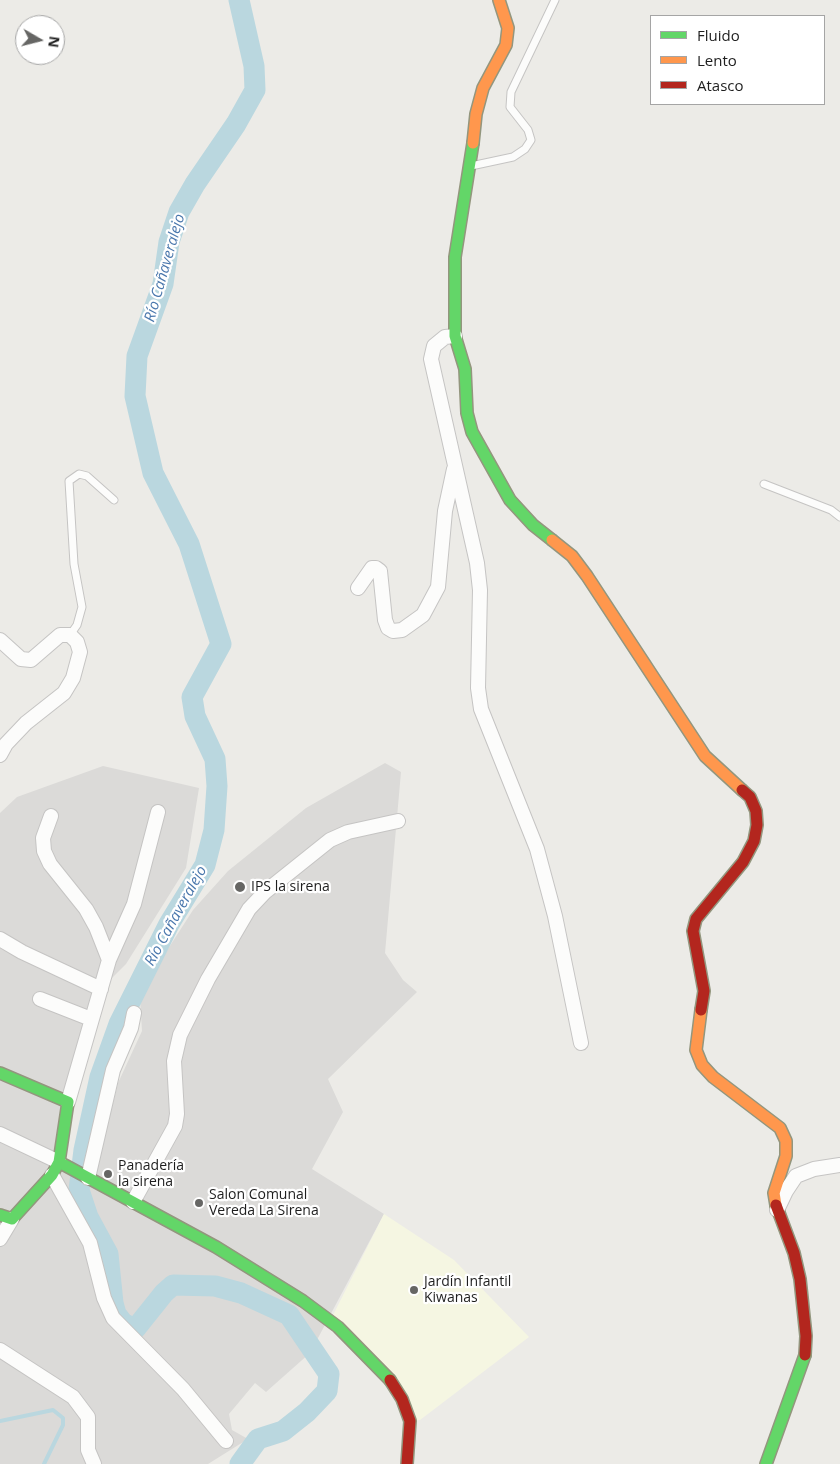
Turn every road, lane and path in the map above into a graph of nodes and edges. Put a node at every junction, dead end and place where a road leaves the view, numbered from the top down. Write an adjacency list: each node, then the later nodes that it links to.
1 (499, 0): 3 (street)
2 (554, 0): 3 (lane)
3 (471, 166): 4 (street)
4 (455, 336): 5 (street); 31 (street)
5 (455, 465): 9 (street); 22 (street)
6 (764, 484): 8 (lane)
7 (114, 500): 10 (lane)
8 (840, 517)
9 (358, 588)
10 (70, 635): 11 (street); 12 (street)
11 (0, 640)
12 (0, 755)
13 (158, 812): 17 (street)
14 (51, 816): 17 (street)
15 (398, 821): 30 (street)
16 (0, 939): 18 (street)
17 (109, 960): 18 (street)
18 (101, 989): 21 (street)
19 (40, 999): 21 (street)
20 (134, 1013): 29 (street)
21 (91, 1019): 24 (street)
22 (581, 1043)
23 (0, 1073): 24 (street)
24 (68, 1102): 26 (street)
25 (0, 1134): 26 (street)
26 (64, 1165): 28 (street); 29 (street)
27 (840, 1165): 31 (street)
28 (52, 1175): 32 (street); 35 (street)
29 (91, 1180): 30 (street)
30 (133, 1202): 37 (street)
31 (777, 1210): 38 (street)
32 (6, 1217): 33 (street)
33 (0, 1239)
34 (0, 1350): 36 (street)
35 (226, 1441)
36 (94, 1464)
37 (407, 1464)
38 (766, 1464)

